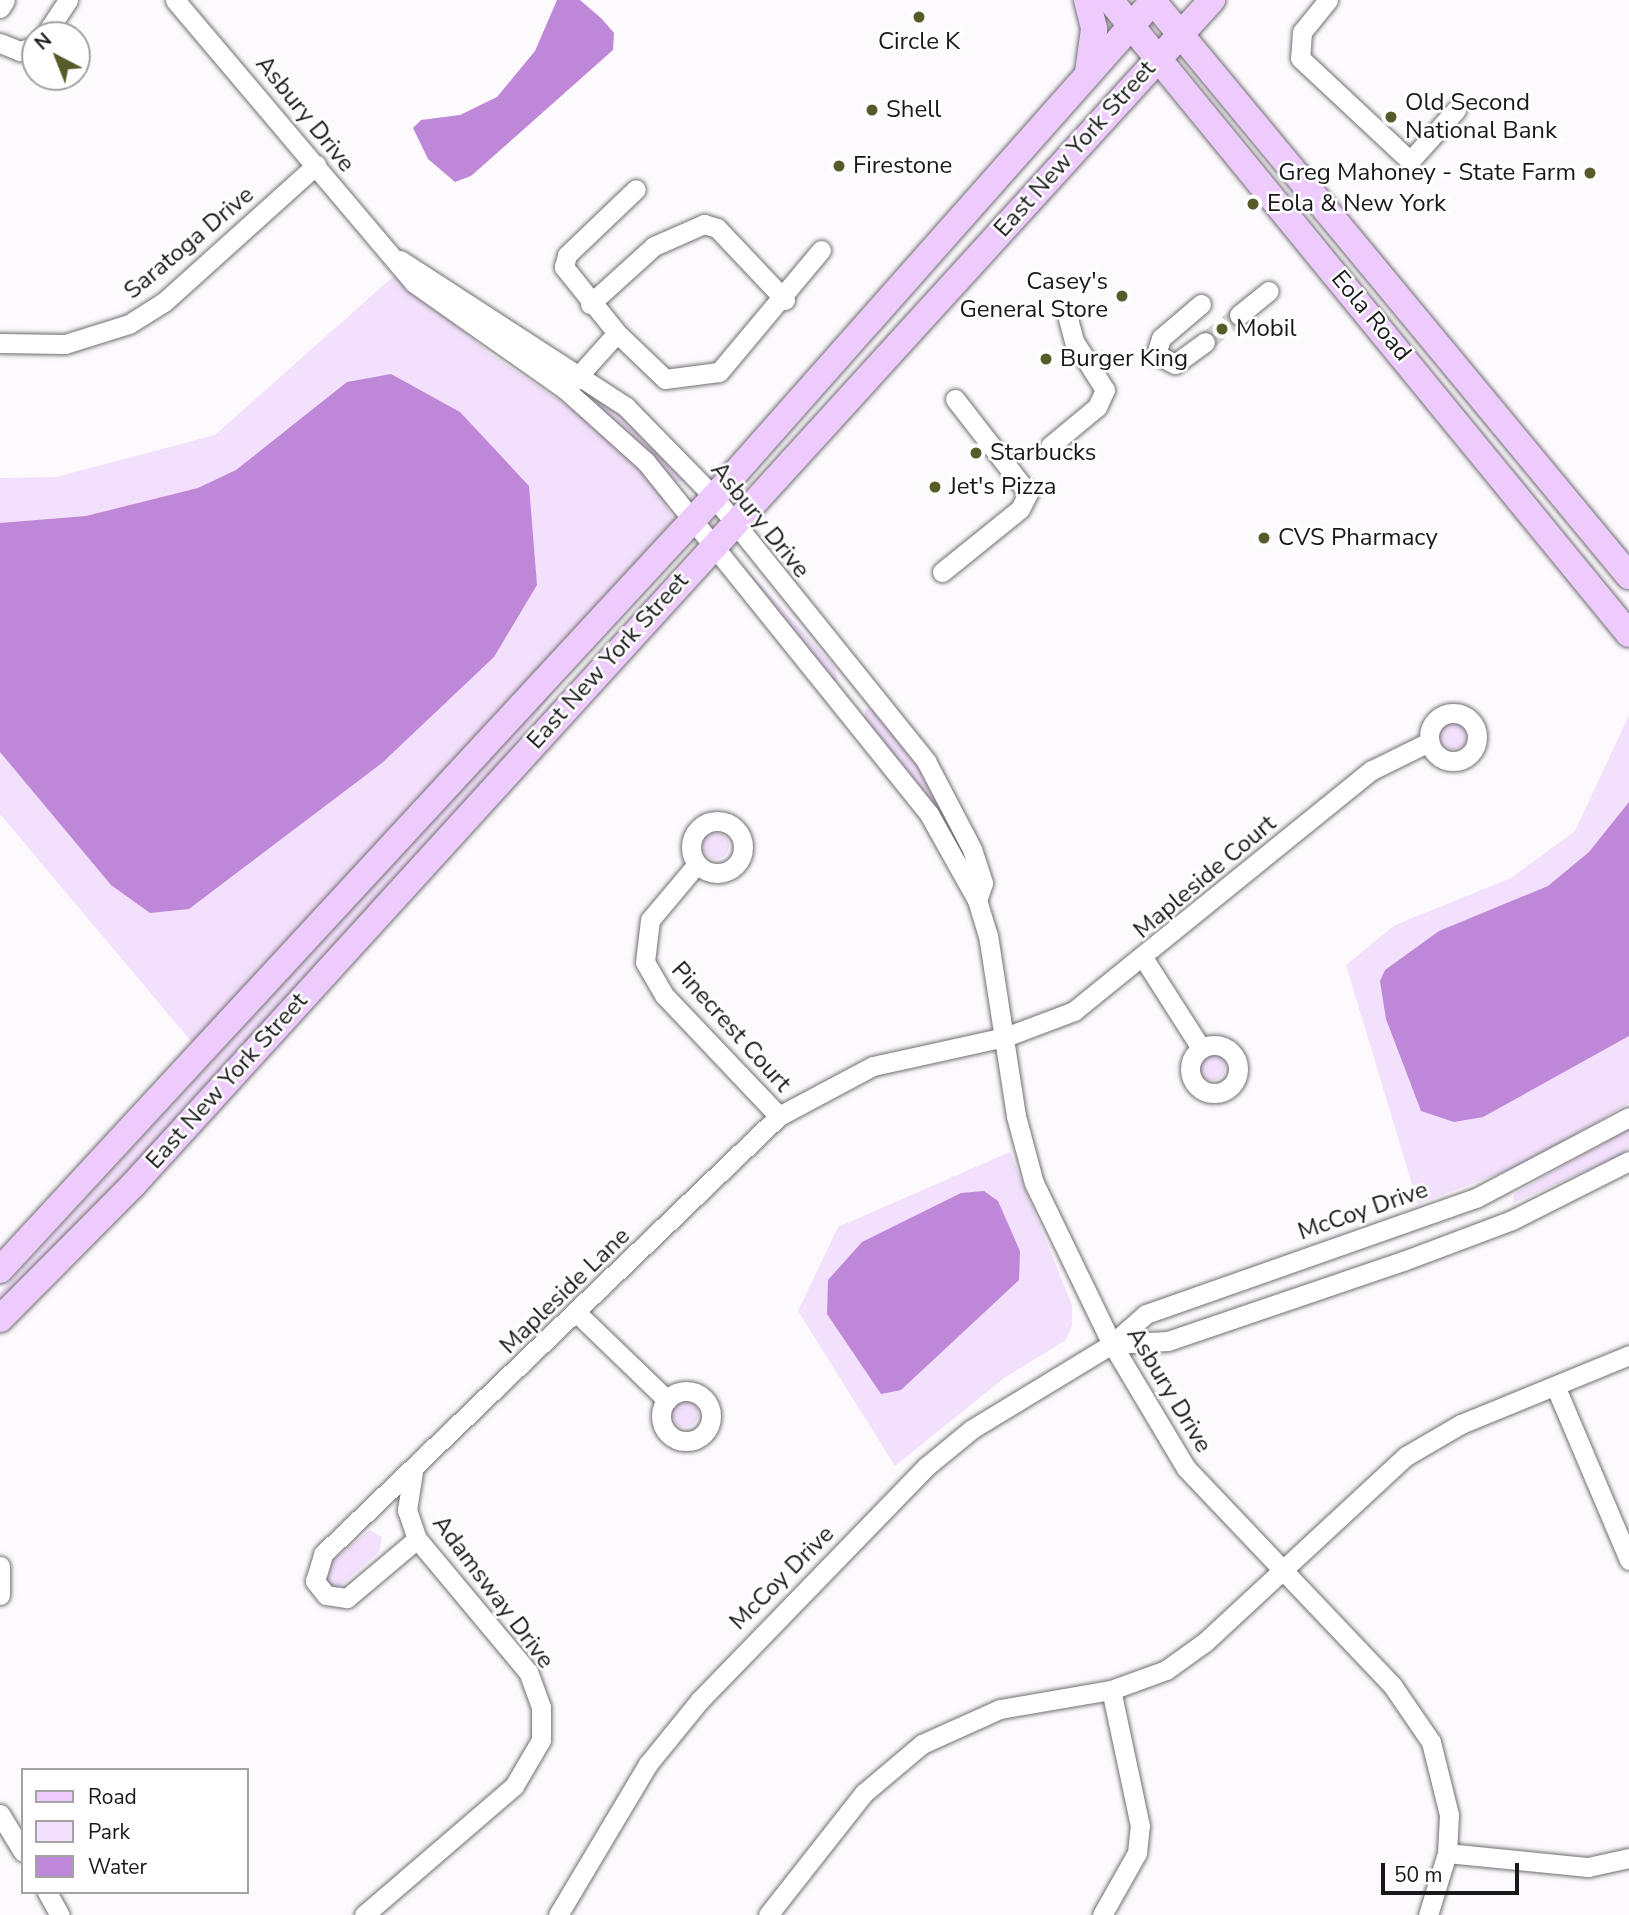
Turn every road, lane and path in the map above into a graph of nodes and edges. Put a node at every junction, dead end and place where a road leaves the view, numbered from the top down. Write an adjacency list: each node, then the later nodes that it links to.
1 (5, 0): 9 (street)
2 (68, 0): 10 (street)
3 (175, 0): 18 (street, Asbury Drive)
4 (1087, 0): 16 (main road)
5 (1110, 0): 11 (main road, Eola Road)
6 (1153, 0): 11 (main road, East New York Street); 12 (main road, Eola Road)
7 (1212, 0): 12 (main road, East New York Street)
8 (1328, 0): 17 (street)
9 (0, 8)
10 (54, 21)
11 (1131, 25): 15 (main road, Eola Road); 16 (main road, East New York Street)
12 (1181, 34): 15 (main road, East New York Street); 40 (main road, Eola Road)
13 (0, 43): 14 (street)
14 (21, 51)
15 (1158, 59): 37 (main road, East New York Street); 41 (main road, Eola Road)
16 (1087, 72): 35 (main road, East New York Street)
17 (1456, 110)
18 (316, 165): 21 (street, Asbury Drive); 30 (street, Saratoga Drive)
19 (636, 189): 24 (street)
20 (821, 250): 23 (street)
21 (398, 259): 31 (street, Asbury Drive); 32 (street, Asbury Drive)
22 (1269, 291): 26 (street)
23 (785, 300): 24 (street); 28 (street)
24 (590, 304): 28 (street)
25 (1201, 304): 29 (street)
26 (1239, 316)
27 (1068, 319): 34 (street)
28 (617, 334): 31 (street)
29 (1205, 342)
30 (0, 343)
31 (579, 372): 32 (street); 35 (street, Asbury Drive)
32 (566, 390): 36 (street, Asbury Drive)
33 (955, 399): 39 (street)
34 (1050, 446)
35 (713, 498): 36 (main road, East New York Street); 37 (street, Asbury Drive)
36 (692, 520): 38 (street, Asbury Drive); 51 (main road, East New York Street)
37 (734, 525): 38 (main road, East New York Street); 44 (street, Asbury Drive)
38 (713, 546): 44 (street, Asbury Drive); 53 (main road, East New York Street)
39 (942, 572)
40 (1629, 576)
41 (1629, 634)
42 (1429, 741): 45 (street, Mapleside Court)
43 (697, 864): 48 (street, Pinecrest Court)
44 (977, 900): 46 (street, Asbury Drive)
45 (1144, 959): 46 (street, Mapleside Court); 47 (street)
46 (1005, 1037): 48 (street, Mapleside Lane); 54 (street, Asbury Drive)
47 (1201, 1048)
48 (779, 1116): 52 (street, Mapleside Lane)
49 (1629, 1117): 54 (street, McCoy Drive)
50 (1629, 1161): 54 (street, McCoy Drive)
51 (0, 1270)
52 (578, 1314): 57 (street); 58 (street, Mapleside Lane)
53 (0, 1319)
54 (1112, 1344): 62 (street, Asbury Drive); 72 (street, McCoy Drive)
55 (1629, 1355): 56 (street)
56 (1556, 1388): 60 (street); 62 (street)
57 (667, 1400)
58 (413, 1473): 59 (street, Adamsway Drive); 59 (street, Mapleside Lane)
59 (417, 1539): 71 (street, Adamsway Drive)
60 (1629, 1560)
61 (0, 1566): 63 (street)
62 (1280, 1569): 64 (street); 67 (street, Asbury Drive)
63 (0, 1595)
64 (1111, 1690): 73 (street); 74 (street)
65 (0, 1814): 66 (street)
66 (21, 1849)
67 (1447, 1853): 68 (street); 75 (street, Asbury Drive)
68 (1629, 1858)
69 (48, 1894): 70 (street)
70 (60, 1915)
71 (364, 1915)
72 (558, 1915)
73 (768, 1915)
74 (1102, 1915)
75 (1428, 1915)

